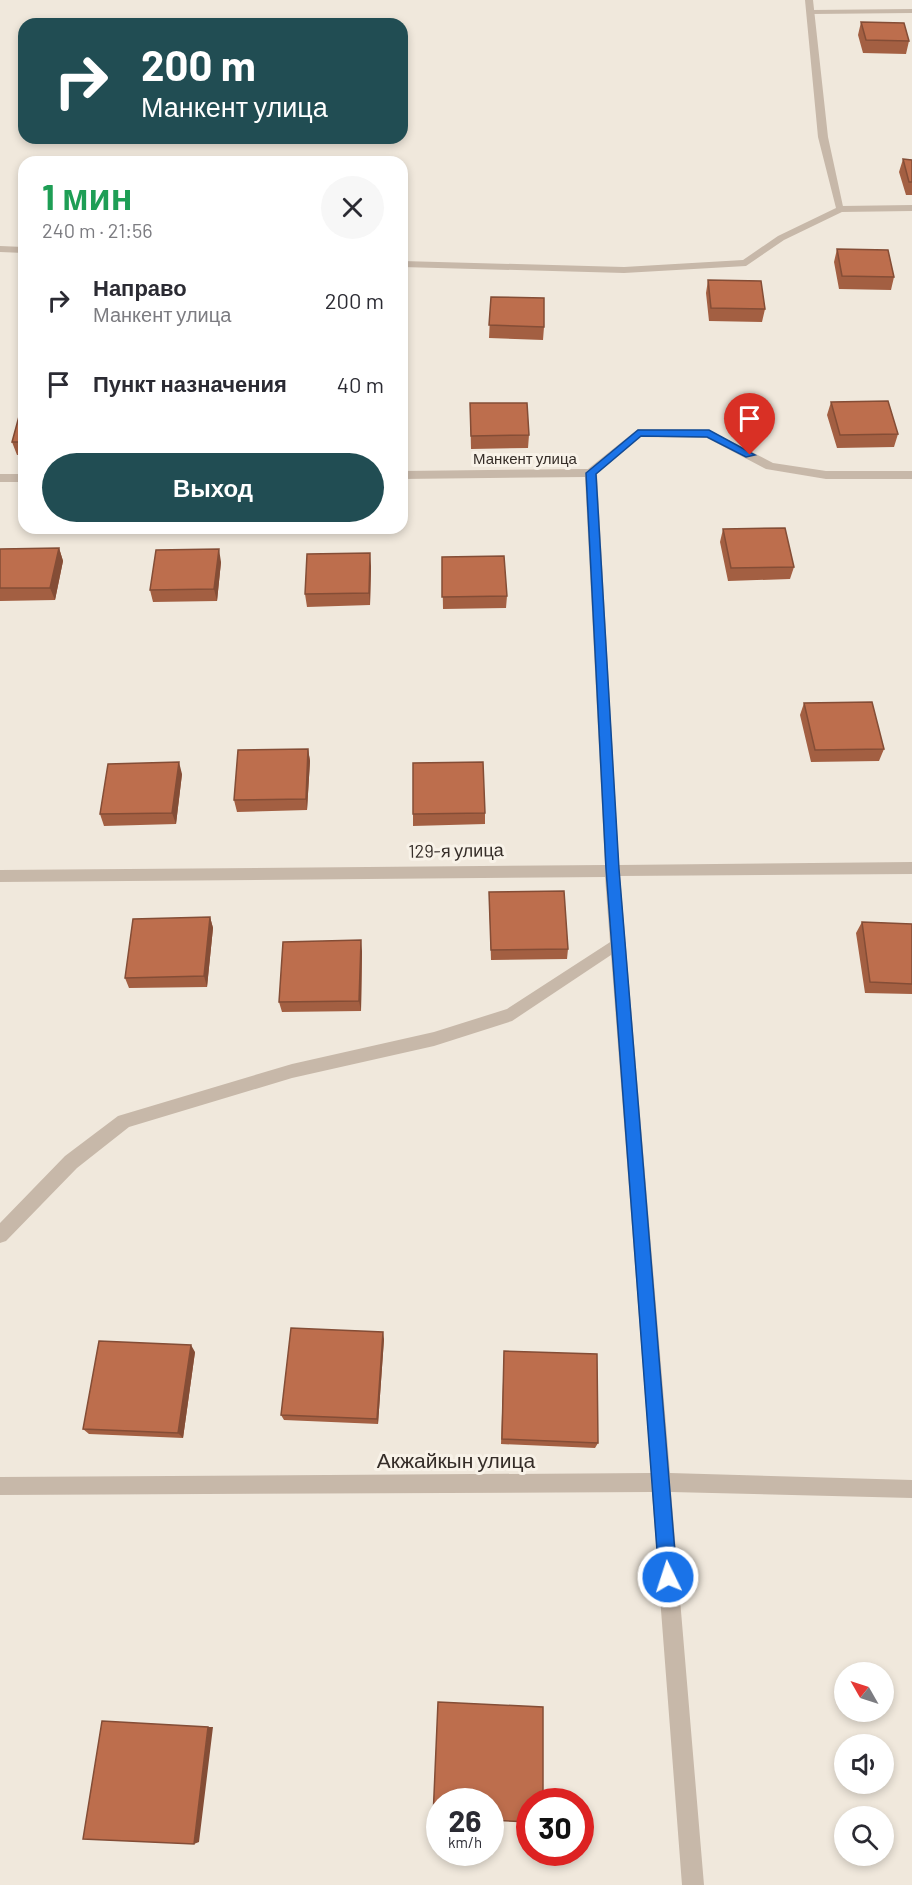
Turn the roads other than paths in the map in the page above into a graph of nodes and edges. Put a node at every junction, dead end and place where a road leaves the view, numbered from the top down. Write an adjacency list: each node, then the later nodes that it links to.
1 (809, 0): 3 (street)
2 (912, 11): 3 (street)
3 (812, 12): 5 (street)
4 (912, 208): 5 (street)
5 (841, 209): 8 (street)
6 (0, 249): 7 (street)
7 (18, 250)
8 (408, 264)
9 (591, 473): 10 (street, Манкент улица); 11 (street, Манкент улица); 15 (street)
10 (408, 475)
11 (912, 475)
12 (0, 478): 13 (street)
13 (18, 478)
14 (912, 868): 15 (street, 129-я улица)
15 (612, 869): 16 (street, 129-я улица); 17 (street)
16 (0, 876)
17 (618, 943): 18 (street); 19 (street)
18 (0, 1235)
19 (661, 1482): 20 (street, Акжайкын улица); 21 (street, Акжайкын улица); 22 (street)
20 (0, 1486)
21 (912, 1489)
22 (693, 1885)

